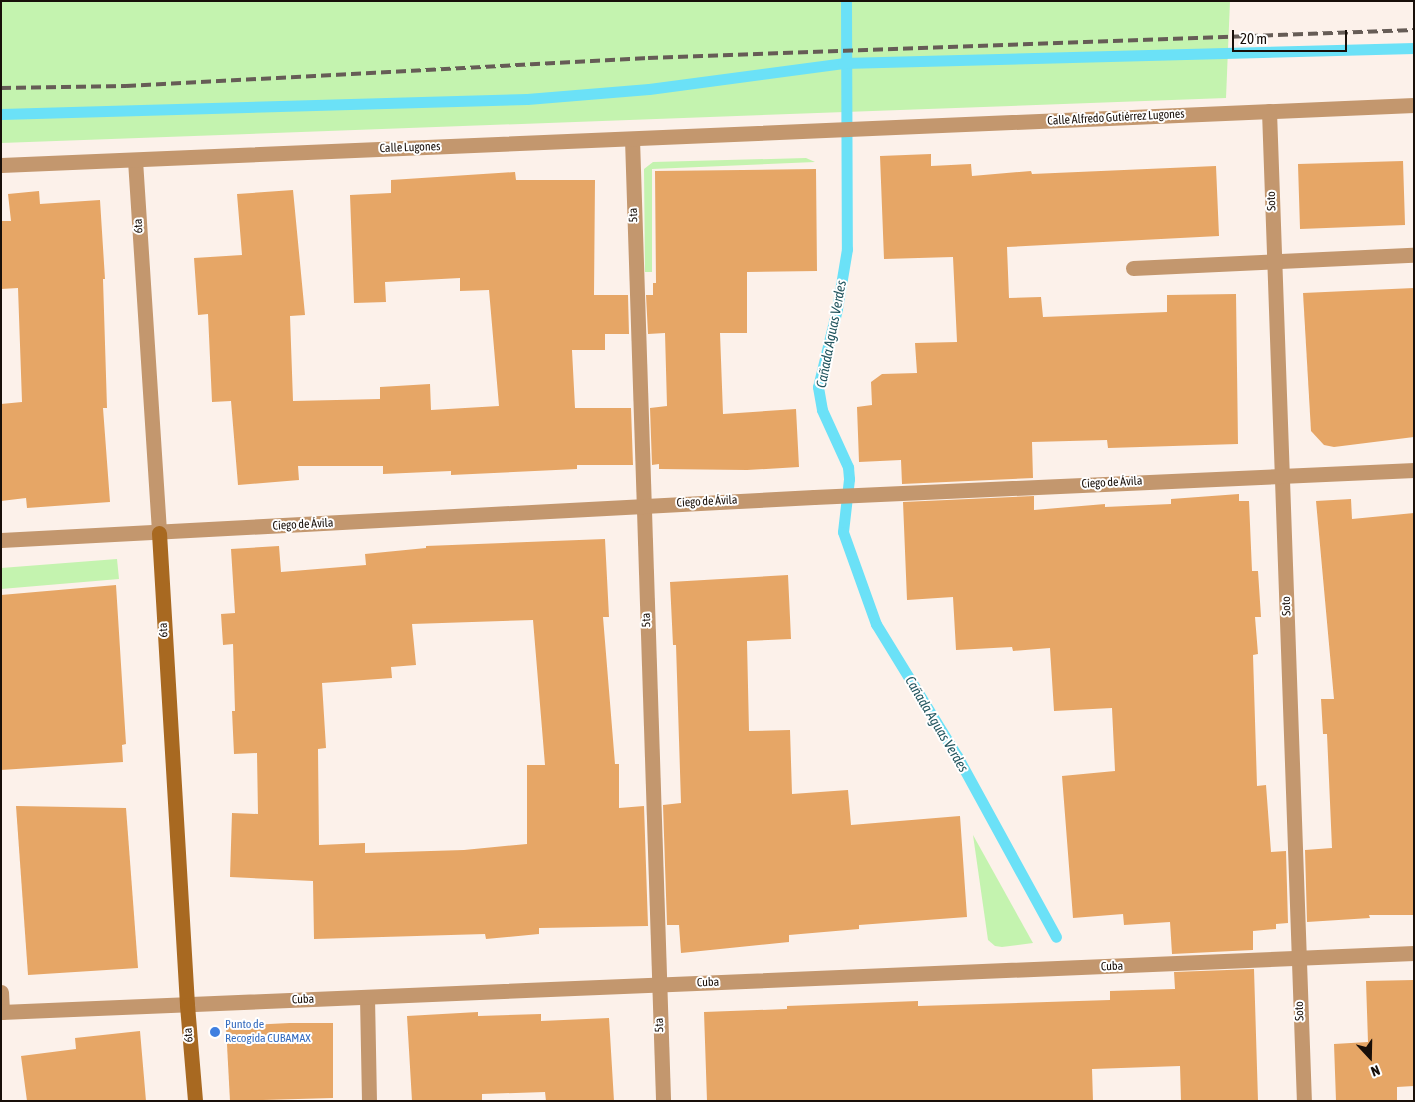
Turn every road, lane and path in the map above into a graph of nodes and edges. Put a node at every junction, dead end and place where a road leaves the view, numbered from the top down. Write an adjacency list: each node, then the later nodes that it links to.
1 (1414, 105): 2 (street, Calle Alfredo Gutiérrez Lugones)
2 (1269, 111): 3 (street, Calle Alfredo Gutiérrez Lugones); 8 (street, Soto)
3 (818, 131): 4 (street, Calle Lugones)
4 (632, 139): 5 (street, Calle Lugones); 12 (street, 5ta)
5 (135, 160): 6 (street, Calle Lugones); 13 (street, 6ta)
6 (1, 164)
7 (1412, 255): 8 (street)
8 (1274, 262): 9 (street); 11 (street, Soto)
9 (1133, 268)
10 (1414, 470): 11 (street, Ciego de Ávila)
11 (1283, 475): 12 (street, Ciego de Ávila); 16 (street, Soto)
12 (643, 506): 13 (street, Ciego de Ávila); 17 (street, 5ta)
13 (159, 533): 14 (street, Ciego de Ávila); 20 (street, 6ta)
14 (1, 540)
15 (1414, 953): 16 (street, Cuba)
16 (1299, 959): 17 (street, Cuba); 25 (street, Soto)
17 (658, 985): 19 (street, Cuba); 24 (street, 5ta)
18 (1, 992): 21 (street)
19 (367, 997): 20 (street, Cuba); 23 (street)
20 (187, 1005): 21 (street, Cuba); 22 (street, 6ta)
21 (2, 1012)
22 (195, 1101)
23 (369, 1101)
24 (663, 1101)
25 (1304, 1101)

